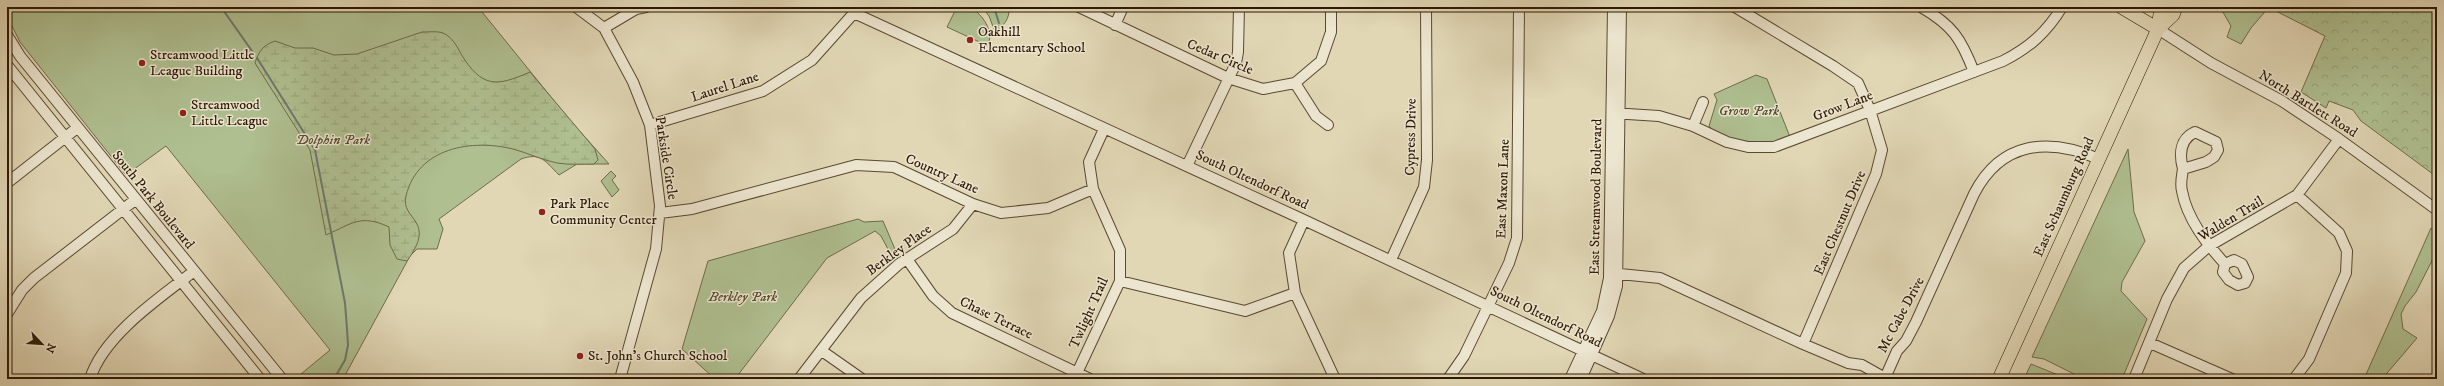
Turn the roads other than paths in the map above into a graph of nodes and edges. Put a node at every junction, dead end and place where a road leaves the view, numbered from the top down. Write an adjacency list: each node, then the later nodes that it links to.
1 (576, 7): 19 (street, Parkside Circle)
2 (646, 7): 19 (street)
3 (1079, 7): 18 (street, Cedar Circle)
4 (1123, 7): 18 (street)
5 (1239, 7): 25 (street)
6 (1331, 7): 26 (street, Cedar Circle)
7 (1426, 7): 51 (street, Cypress Drive)
8 (1519, 7): 58 (street, East Maxon Lane)
9 (1613, 7): 29 (street, East Streamwood Boulevard)
10 (1621, 7): 29 (street, East Streamwood Boulevard)
11 (1735, 7): 28 (street, East Chestnut Drive)
12 (1921, 7): 24 (street)
13 (2062, 7): 24 (street, Grow Lane)
14 (2122, 7): 20 (main road)
15 (2161, 7): 20 (main road)
16 (2176, 7): 20 (main road)
17 (852, 10): 30 (street, Laurel Lane); 34 (street, South Oltendorf Road)
18 (1115, 25): 25 (street, Cedar Circle)
19 (604, 28): 30 (street, Parkside Circle)
20 (2158, 29): 36 (street, North Bartlett Road); 37 (main road, East Schaumburg Road)
21 (7, 35): 22 (street, South Park Boulevard)
22 (20, 56): 23 (street); 33 (street, South Park Boulevard)
23 (7, 65): 35 (street)
24 (1974, 72): 28 (street, Grow Lane)
25 (1228, 78): 26 (street, Cedar Circle); 38 (street)
26 (1295, 83): 31 (street)
27 (1703, 102): 32 (street)
28 (1870, 110): 32 (street, Grow Lane); 61 (street, East Chestnut Drive)
29 (1616, 113): 32 (street, Grow Lane); 54 (street, East Streamwood Boulevard)
30 (650, 125): 47 (street, Parkside Circle)
31 (1328, 125)
32 (1693, 126)
33 (78, 128): 35 (street); 43 (street, South Park Boulevard)
34 (1104, 129): 38 (street, South Oltendorf Road); 41 (street, Twlight Trail)
35 (65, 138): 40 (street); 45 (street)
36 (2339, 139): 42 (street, Walden Trail); 46 (street, North Bartlett Road)
37 (2099, 159): 61 (street, Mc Cabe Drive); 77 (main road, East Schaumburg Road)
38 (1187, 166): 48 (street, South Oltendorf Road)
39 (2183, 169): 49 (street)
40 (7, 183)
41 (1093, 189): 44 (street, Country Lane); 55 (street, Twlight Trail)
42 (2297, 194): 49 (street, Walden Trail); 80 (street)
43 (135, 200): 45 (street); 53 (street, South Park Boulevard)
44 (973, 204): 47 (street, Country Lane); 50 (street, Berkley Place)
45 (122, 210): 56 (street); 59 (street)
46 (2437, 210)
47 (660, 213): 68 (street, Parkside Circle)
48 (1304, 220): 51 (street, South Oltendorf Road); 57 (street)
49 (2209, 246): 52 (street); 60 (street, Walden Trail)
50 (907, 259): 62 (street, Berkley Place); 64 (street, Chase Terrace)
51 (1391, 260): 58 (street, South Oltendorf Road)
52 (2225, 264)
53 (193, 272): 56 (street); 67 (street, South Park Boulevard)
54 (1614, 273): 61 (street, Mc Cabe Drive); 63 (street, East Streamwood Boulevard)
55 (1120, 281): 57 (street); 64 (street, Twlight Trail)
56 (180, 282): 65 (street); 66 (street)
57 (1295, 293): 72 (street)
58 (1488, 305): 63 (street, South Oltendorf Road); 73 (street, East Maxon Lane)
59 (7, 314)
60 (2150, 343): 78 (street, Walden Trail); 79 (street)
61 (1803, 344)
62 (822, 351): 69 (street, Berkley Place); 70 (street)
63 (1588, 353): 74 (street, East Streamwood Boulevard); 75 (street, East Streamwood Boulevard); 76 (street, South Oltendorf Road)
64 (1077, 372): 71 (street, Chase Terrace)
65 (90, 379)
66 (260, 379)
67 (282, 379)
68 (620, 379)
69 (799, 379)
70 (862, 379)
71 (1090, 379)
72 (1335, 379)
73 (1448, 379)
74 (1570, 379)
75 (1580, 379)
76 (1643, 379)
77 (1999, 379)
78 (2134, 379)
79 (2232, 379)
80 (2294, 379)

